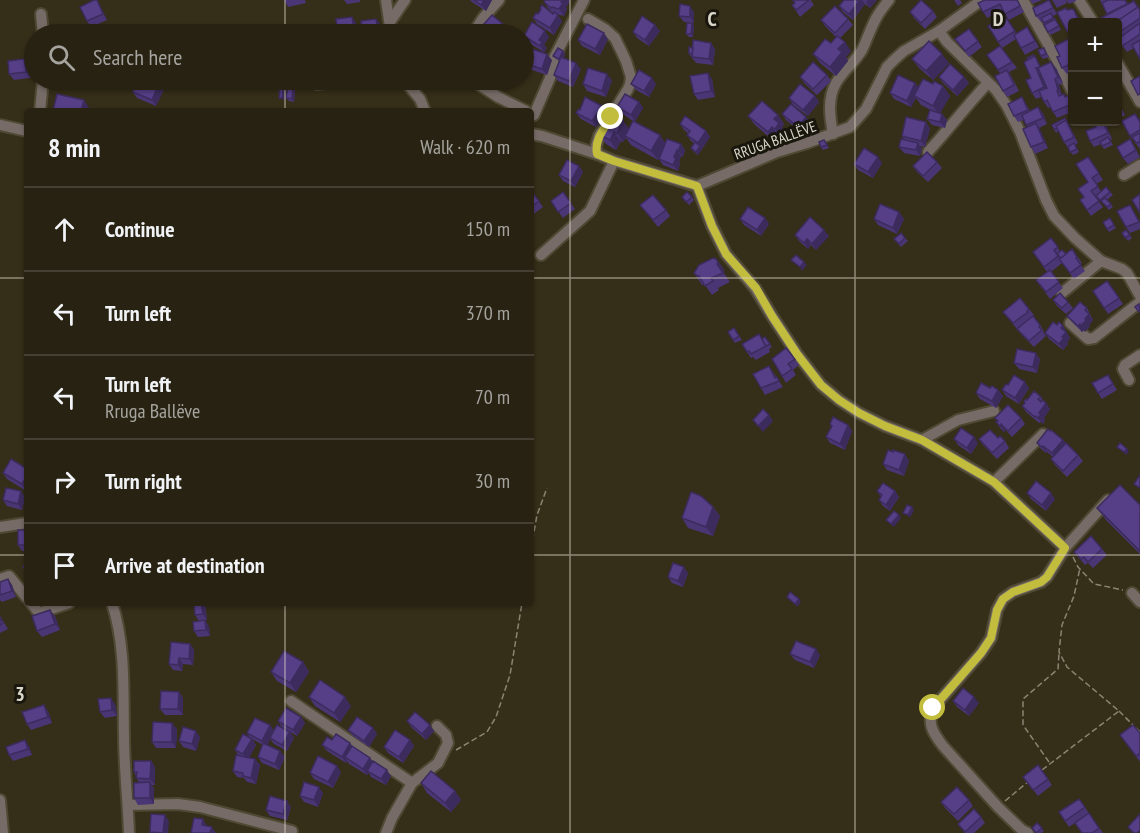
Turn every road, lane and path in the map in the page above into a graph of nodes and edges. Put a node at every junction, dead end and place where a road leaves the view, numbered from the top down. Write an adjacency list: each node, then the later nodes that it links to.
1 (386, 0): 12 (street)
2 (405, 0): 12 (street)
3 (499, 0): 14 (street)
4 (584, 0): 26 (street)
5 (889, 0): 29 (street)
6 (982, 0): 15 (street, RRUGA BALLËVE)
7 (1023, 0): 18 (street)
8 (1079, 0): 10 (street)
9 (41, 14): 13 (street)
10 (1090, 18)
11 (588, 19): 32 (street)
12 (390, 22)
13 (42, 24)
14 (479, 24)
15 (939, 31): 17 (street); 29 (street, RRUGA BALLËVE)
16 (1122, 71): 22 (street)
17 (988, 83): 31 (street); 38 (street)
18 (1068, 83)
19 (43, 90): 23 (street)
20 (412, 90): 24 (street)
21 (487, 90): 25 (street)
22 (1140, 102)
23 (40, 108)
24 (424, 108)
25 (520, 108)
26 (533, 108)
27 (0, 125): 28 (street)
28 (24, 130)
29 (833, 134): 36 (street, RRUGA BALLËVE)
30 (537, 135): 32 (street)
31 (928, 152)
32 (597, 154): 33 (street)
33 (614, 161): 36 (street); 37 (street)
34 (1140, 165): 35 (street)
35 (1124, 175)
36 (697, 186): 47 (street)
37 (541, 255)
38 (1101, 261): 39 (street); 40 (street)
39 (1062, 293)
40 (1140, 296)
41 (1140, 302): 42 (street)
42 (1070, 323)
43 (1140, 355): 44 (street)
44 (1129, 380)
45 (994, 411): 47 (street)
46 (1043, 434): 48 (street)
47 (922, 440): 48 (street)
48 (994, 482): 54 (street)
49 (547, 488): 53 (path)
50 (1112, 495): 54 (street)
51 (24, 523): 52 (street)
52 (0, 527)
53 (534, 532)
54 (1066, 546): 55 (path); 75 (street)
55 (1080, 568): 58 (path); 63 (path)
56 (0, 579): 57 (street)
57 (24, 594)
58 (1136, 598)
59 (33, 606): 60 (street)
60 (60, 606)
61 (112, 606): 74 (street)
62 (522, 606): 68 (path)
63 (1059, 652): 65 (path); 69 (path)
64 (291, 701): 72 (street)
65 (1119, 711): 67 (path); 69 (path)
66 (437, 726): 72 (street)
67 (1140, 732)
68 (452, 752)
69 (1050, 763): 70 (path)
70 (1041, 770)
71 (1032, 778): 75 (path)
72 (412, 783): 79 (street)
73 (0, 800): 77 (street)
74 (128, 805): 76 (street); 78 (street)
75 (998, 807): 80 (street)
76 (292, 831)
77 (3, 833)
78 (129, 833)
79 (386, 833)
80 (1028, 833)

